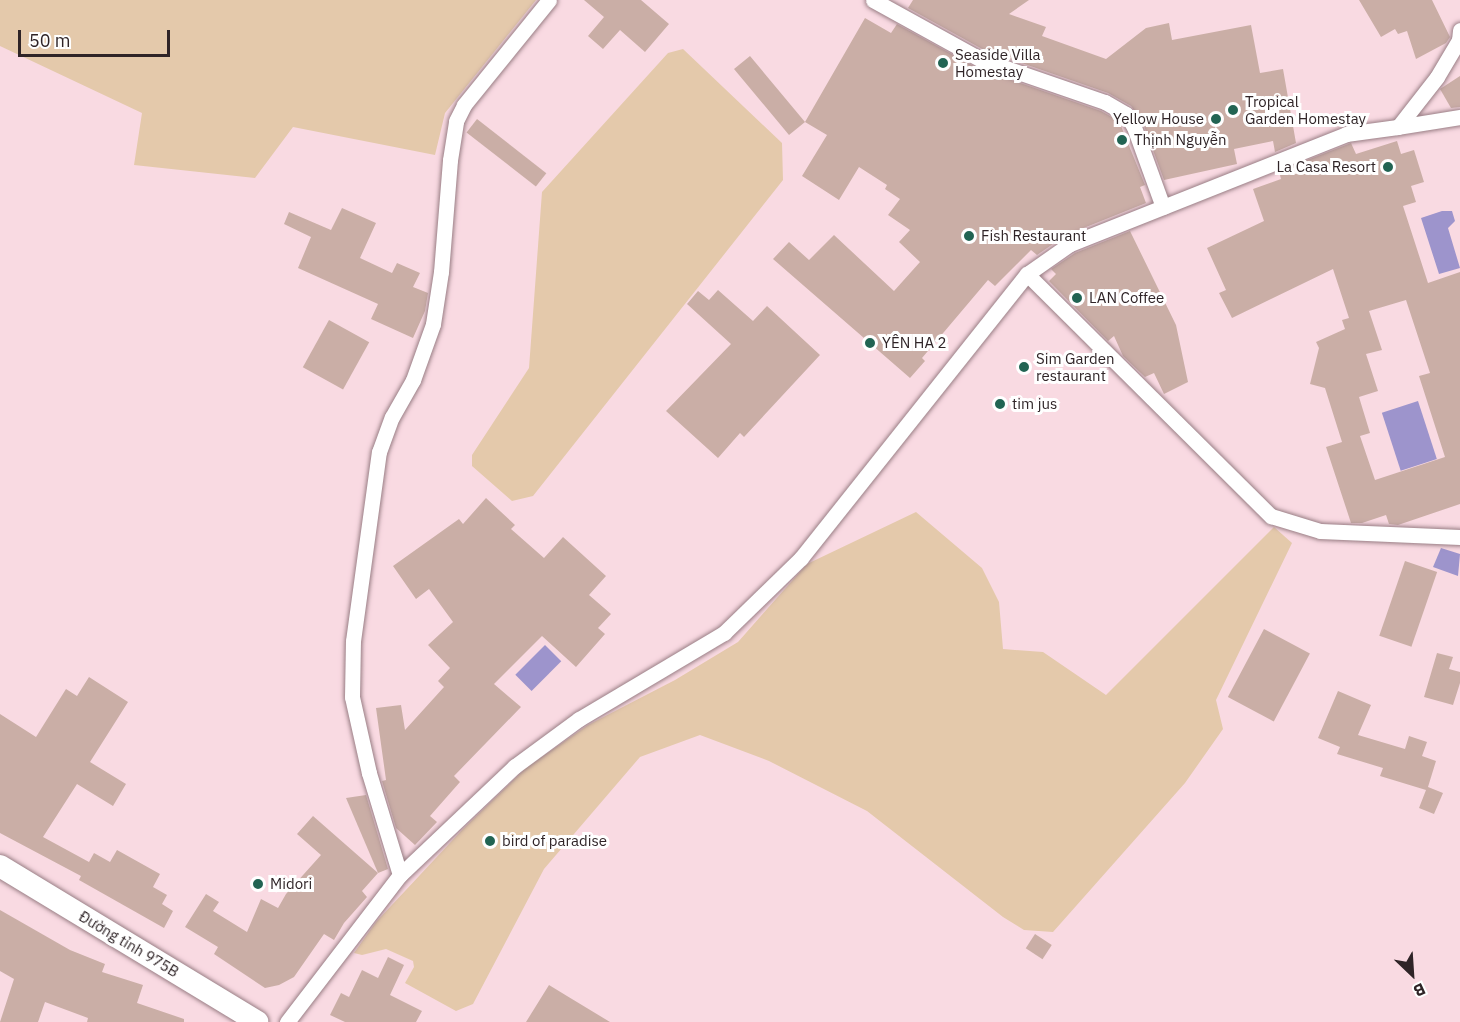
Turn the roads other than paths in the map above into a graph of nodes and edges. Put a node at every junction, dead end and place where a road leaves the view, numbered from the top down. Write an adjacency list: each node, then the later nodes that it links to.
1 (549, 0): 10 (street)
2 (873, 0): 6 (street)
3 (1460, 30): 5 (street)
4 (1460, 117): 5 (street)
5 (1398, 127): 6 (street)
6 (1163, 207): 7 (street)
7 (1027, 274): 8 (street); 10 (street)
8 (1460, 537)
9 (0, 866): 11 (main road, Đường tỉnh 975B)
10 (400, 875): 12 (street)
11 (258, 1022)
12 (287, 1022)

